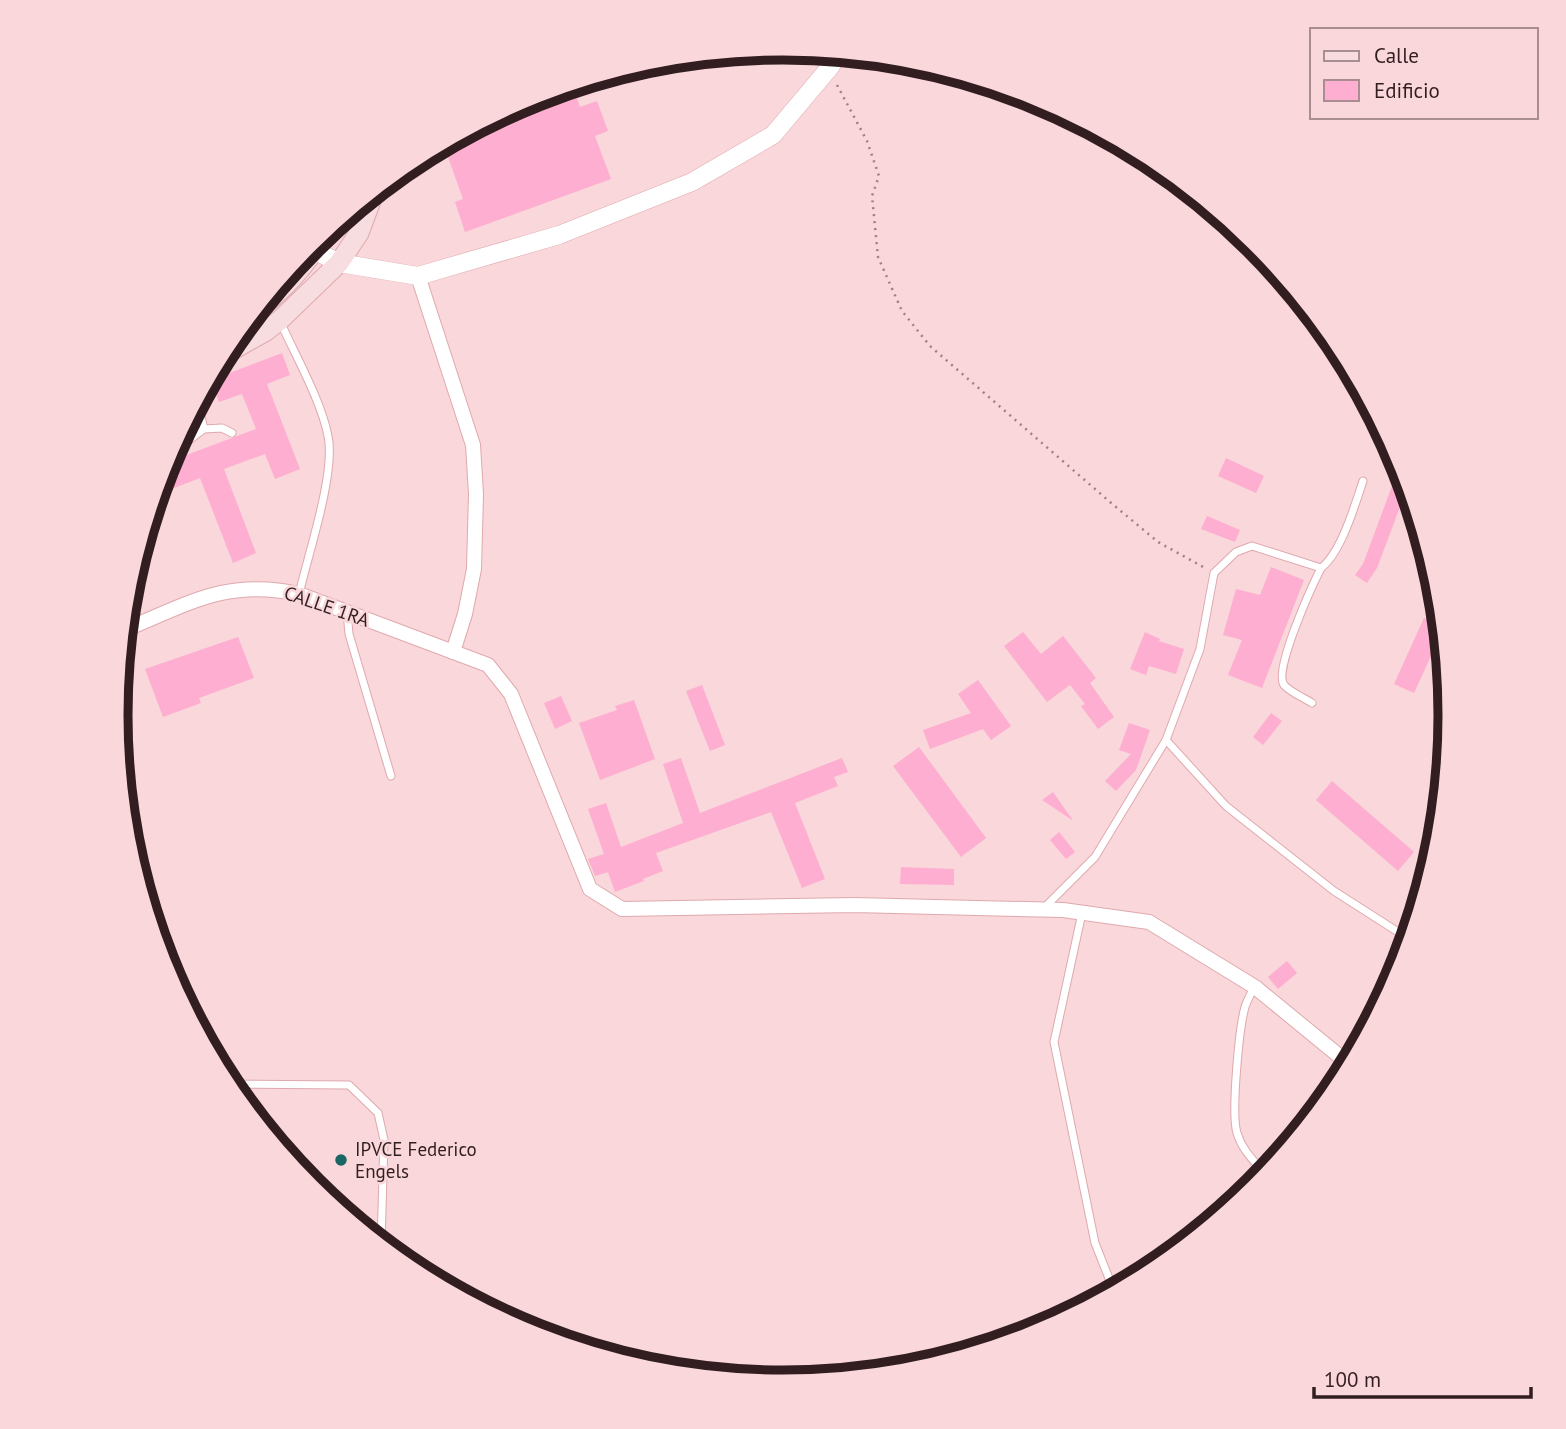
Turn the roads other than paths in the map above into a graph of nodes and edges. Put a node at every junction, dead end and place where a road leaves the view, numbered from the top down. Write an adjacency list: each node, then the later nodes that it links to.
1 (832, 62): 5 (street)
2 (368, 208): 4 (main road)
3 (319, 252): 4 (street)
4 (338, 263): 5 (street); 6 (main road)
5 (418, 276): 17 (street)
6 (280, 320): 7 (main road); 14 (lane)
7 (243, 344)
8 (201, 416): 9 (lane)
9 (204, 429): 10 (lane); 11 (lane)
10 (232, 433)
11 (189, 440)
12 (1363, 481): 13 (lane)
13 (1321, 568): 18 (lane); 19 (lane)
14 (299, 594): 15 (street, CALLE 1RA); 16 (street, CALLE 1RA)
15 (347, 612): 17 (street, CALLE 1RA); 20 (lane)
16 (134, 627)
17 (453, 652): 21 (street, CALLE 1RA)
18 (1312, 703)
19 (1166, 740): 21 (lane); 23 (lane)
20 (391, 776)
21 (1043, 910): 22 (street)
22 (1082, 913): 24 (street); 29 (lane)
23 (1400, 933)
24 (1255, 986): 25 (street); 27 (lane)
25 (1341, 1057)
26 (242, 1084): 28 (lane)
27 (1257, 1165)
28 (381, 1232)
29 (1111, 1282)

